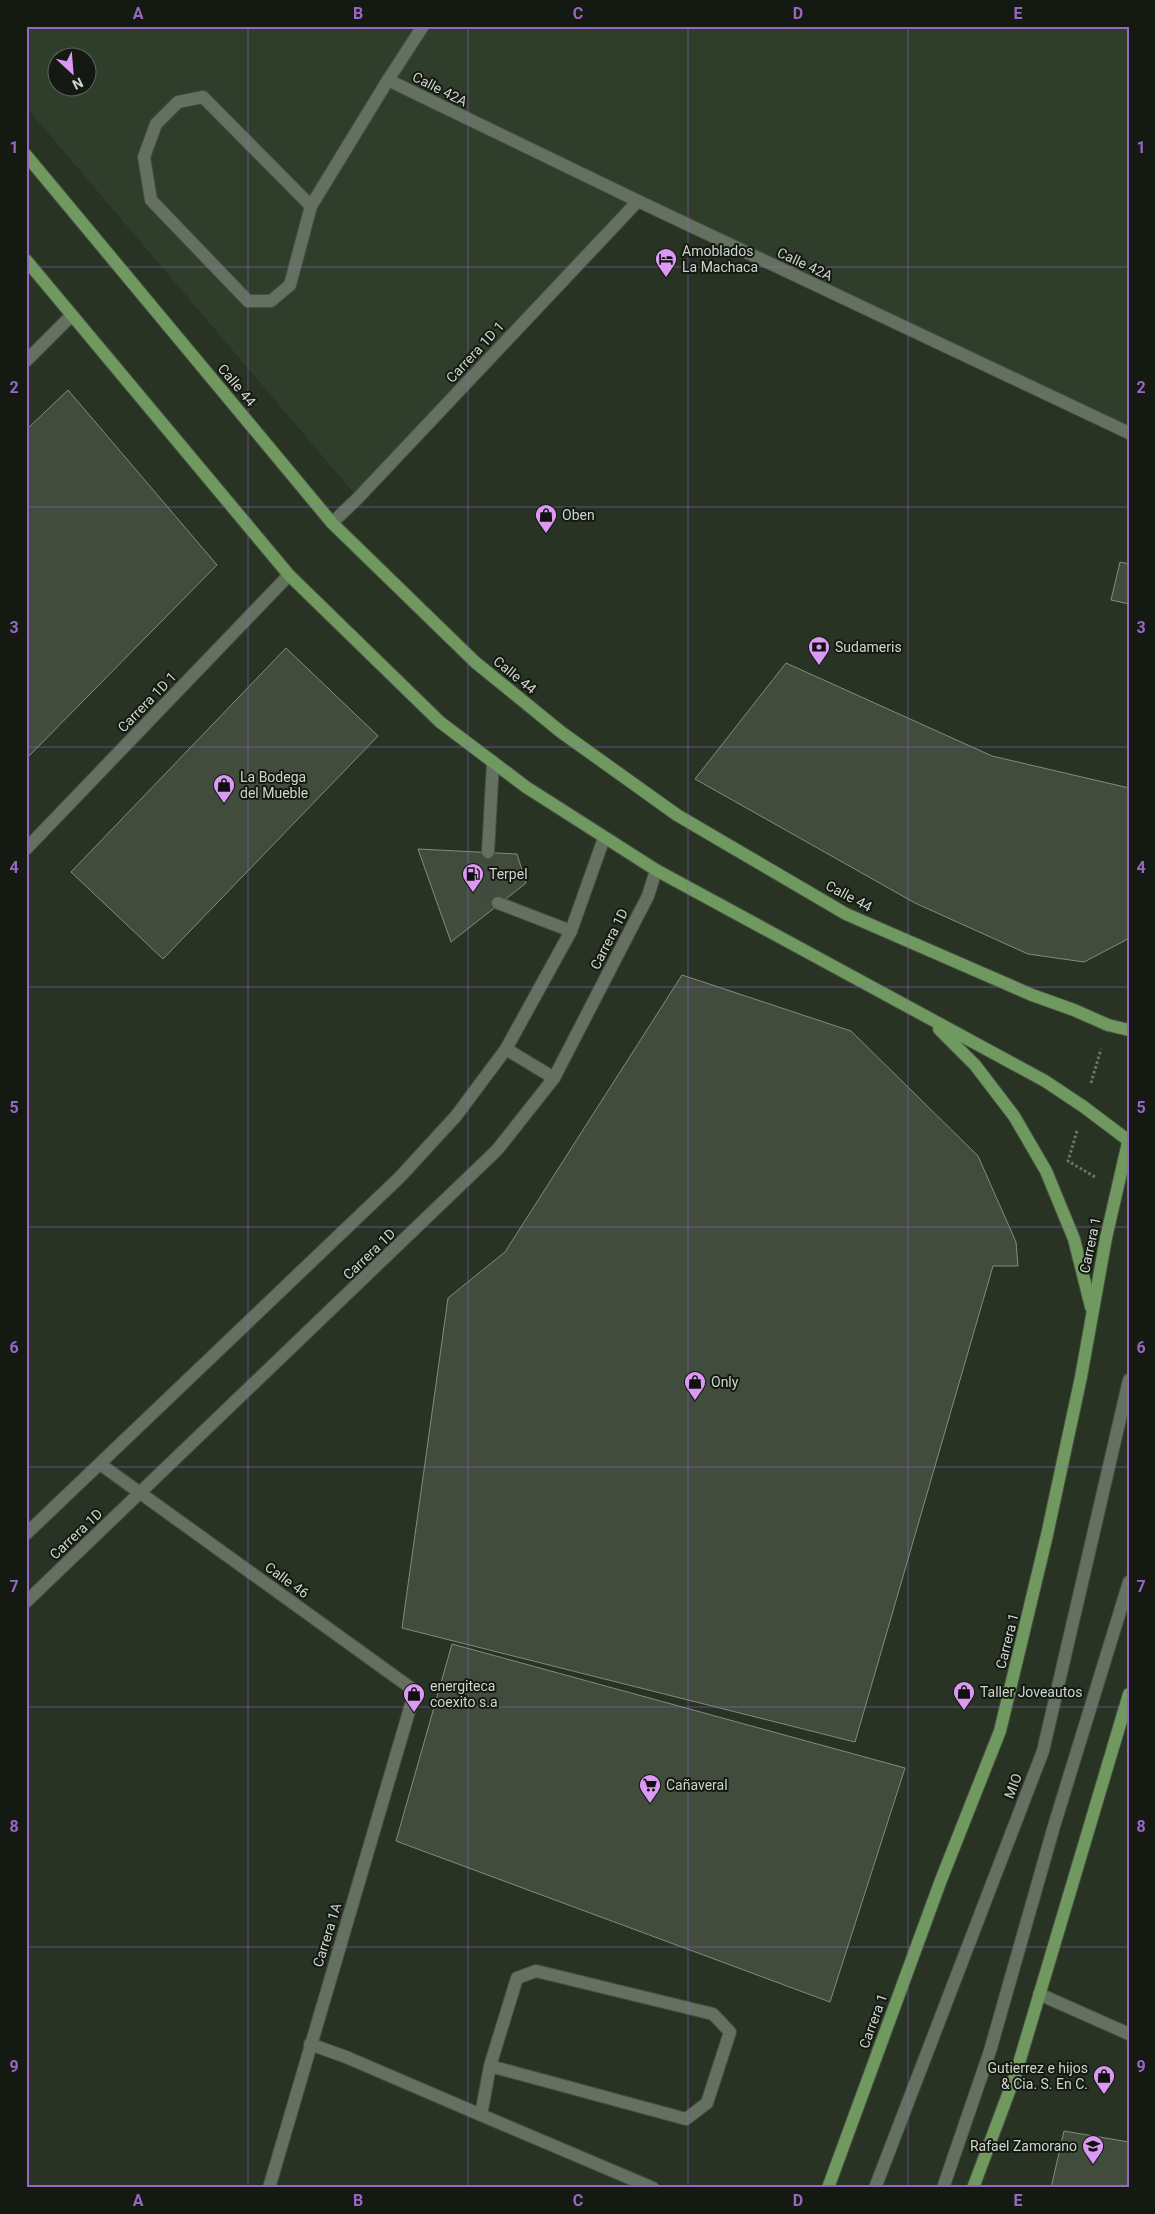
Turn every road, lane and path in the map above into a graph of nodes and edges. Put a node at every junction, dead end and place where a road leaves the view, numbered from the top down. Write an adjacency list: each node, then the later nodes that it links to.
1 (423, 26): 2 (street)
2 (388, 80): 4 (street, Calle 42A); 5 (street)
3 (26, 155): 10 (main road, Calle 44)
4 (638, 201): 9 (street, Calle 42A); 10 (street, Carrera 1D 1)
5 (311, 206): 5 (street)
6 (26, 260): 7 (main road)
7 (72, 315): 8 (street); 11 (main road)
8 (26, 361)
9 (1129, 433)
10 (332, 522): 20 (main road, Calle 44)
11 (289, 575): 12 (main road); 14 (street, Carrera 1D 1)
12 (493, 762): 13 (main road); 15 (street)
13 (604, 838): 16 (main road); 18 (street)
14 (29, 840)
15 (488, 852)
16 (656, 870): 19 (main road); 23 (street, Carrera 1D)
17 (498, 904): 18 (street)
18 (571, 931): 22 (street)
19 (930, 1020): 26 (main road); 28 (main road)
20 (1129, 1030)
21 (1101, 1048): 24 (path)
22 (506, 1049): 23 (street); 30 (street)
23 (554, 1078): 31 (street, Carrera 1D)
24 (1091, 1083)
25 (1077, 1130): 27 (path)
26 (1129, 1140): 28 (main road, Carrera 1)
27 (1095, 1177)
28 (1092, 1310): 44 (main road, Carrera 1)
29 (1129, 1380): 45 (street, MIO)
30 (100, 1464): 31 (street, Calle 46); 32 (street)
31 (141, 1494): 34 (street, Carrera 1D); 35 (street, Calle 46)
32 (26, 1534)
33 (1129, 1582): 46 (street)
34 (26, 1602)
35 (415, 1691): 39 (street, Carrera 1A)
36 (1129, 1694): 37 (main road)
37 (1039, 1994): 38 (street); 47 (main road)
38 (1129, 2034)
39 (310, 2044): 41 (street); 42 (street, Carrera 1A)
40 (490, 2066): 40 (street); 41 (street)
41 (481, 2115): 43 (street)
42 (269, 2188)
43 (653, 2188)
44 (828, 2188)
45 (875, 2188)
46 (943, 2188)
47 (973, 2188)

